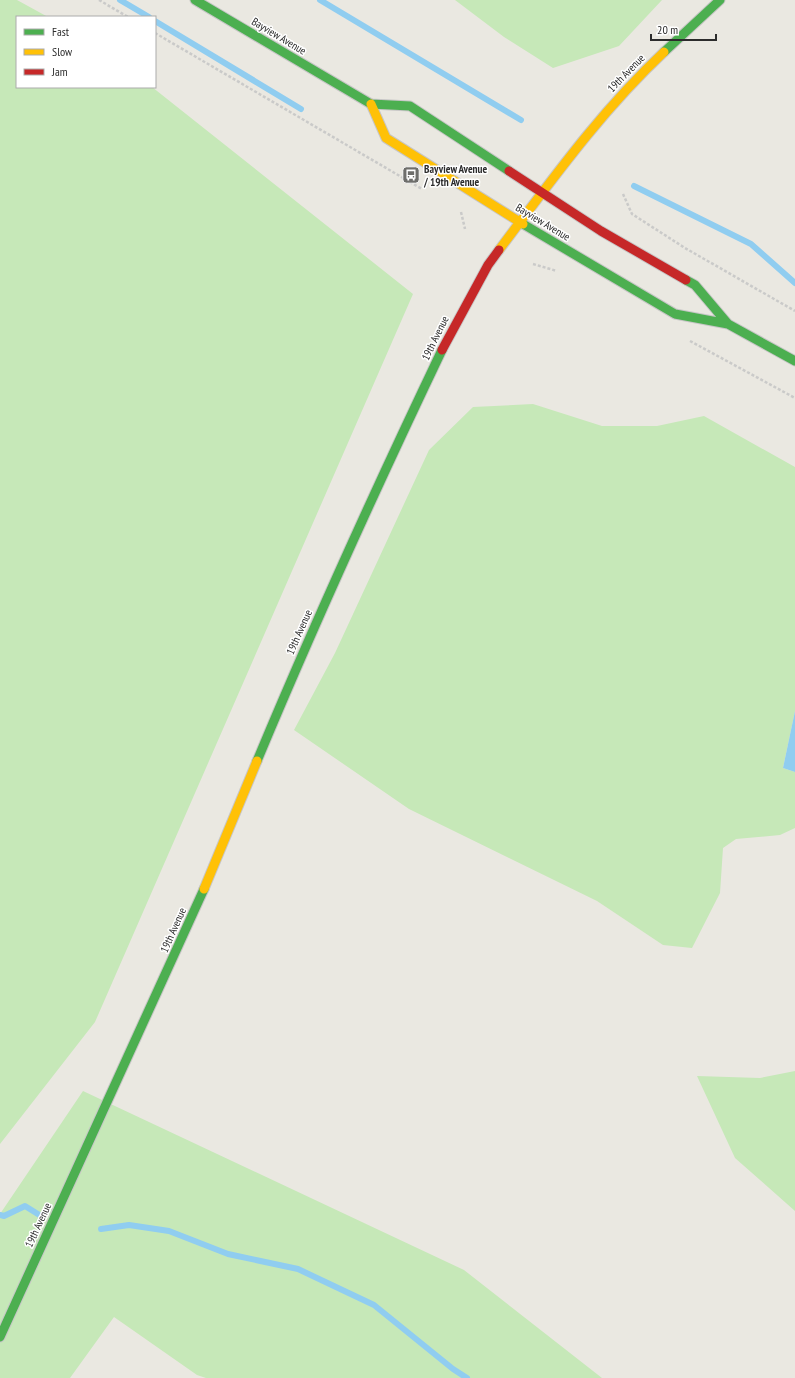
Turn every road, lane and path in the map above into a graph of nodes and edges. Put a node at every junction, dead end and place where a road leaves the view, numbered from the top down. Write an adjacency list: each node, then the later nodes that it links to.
1 (99, 0): 4 (path)
2 (195, 0): 6 (main road, Bayview Avenue)
3 (720, 0): 8 (main road, 19th Avenue)
4 (126, 16)
5 (156, 34): 7 (path)
6 (371, 104): 8 (main road, Bayview Avenue); 11 (main road, Bayview Avenue)
7 (423, 190)
8 (541, 192): 11 (main road, 19th Avenue); 14 (main road, Bayview Avenue)
9 (623, 194): 13 (path)
10 (457, 210): 12 (path)
11 (519, 222): 14 (main road, Bayview Avenue); 16 (main road, 19th Avenue)
12 (465, 229)
13 (795, 311)
14 (728, 324): 15 (main road, Bayview Avenue)
15 (795, 361)
16 (0, 1337)

